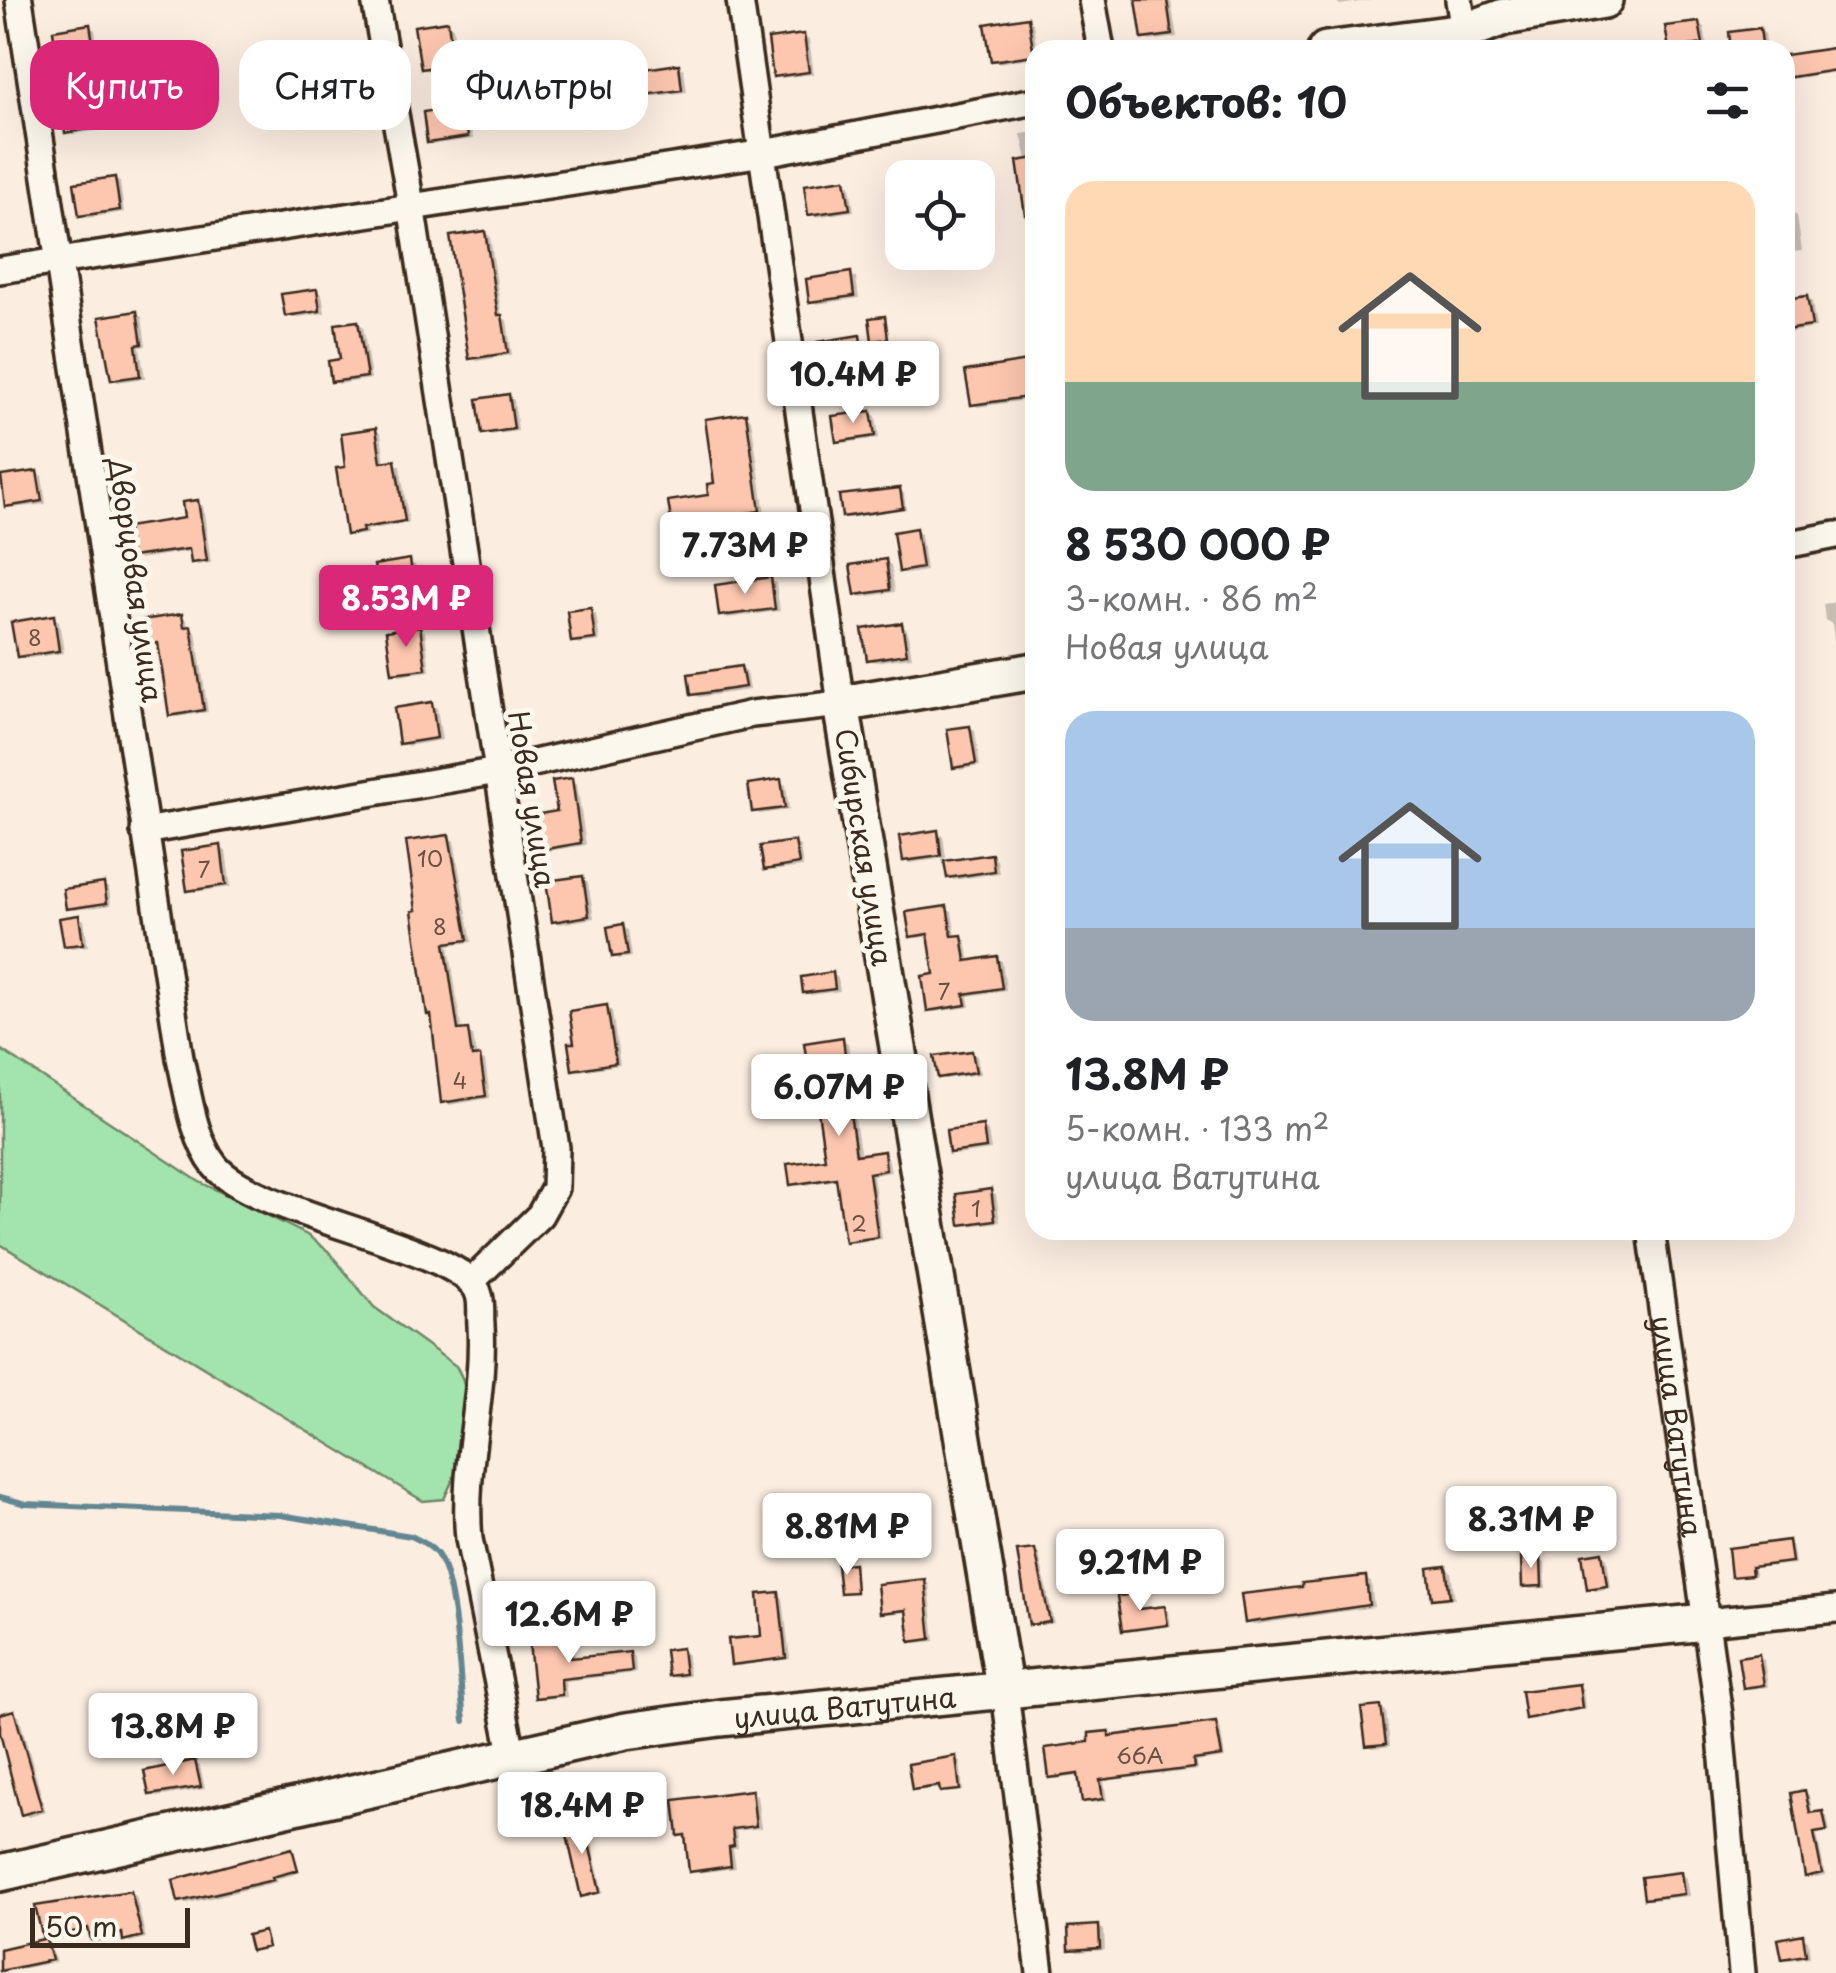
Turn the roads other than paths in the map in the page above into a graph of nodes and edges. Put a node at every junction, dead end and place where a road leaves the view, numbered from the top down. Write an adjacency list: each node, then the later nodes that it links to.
1 (18, 0): 12 (street, Дворцовая улица)
2 (375, 0): 11 (street, Новая улица)
3 (740, 0): 10 (street, Сибирская улица)
4 (1092, 0): 7 (street)
5 (1604, 0): 6 (street)
6 (1463, 27): 8 (street)
7 (1099, 40)
8 (1386, 40)
9 (1025, 104): 10 (street)
10 (764, 153): 11 (street); 17 (street, Сибирская улица)
11 (411, 205): 12 (street); 18 (street, Новая улица)
12 (60, 260): 13 (street); 19 (street, Дворцовая улица)
13 (0, 270)
14 (1836, 535): 15 (street)
15 (1795, 543)
16 (1025, 673): 17 (street)
17 (841, 704): 18 (street); 24 (street, Сибирская улица)
18 (498, 771): 19 (street); 21 (street, Новая улица)
19 (144, 830): 21 (street, Дворцовая улица)
20 (1652, 1240): 23 (street, улица Ватутина)
21 (472, 1282): 25 (street)
22 (1836, 1609): 23 (street, улица Ватутина)
23 (1706, 1622): 24 (street, улица Ватутина); 28 (street, улица Ватутина)
24 (1005, 1692): 25 (street, улица Ватутина); 27 (street)
25 (514, 1758): 26 (street, улица Ватутина)
26 (0, 1873)
27 (1040, 1973)
28 (1742, 1973)

